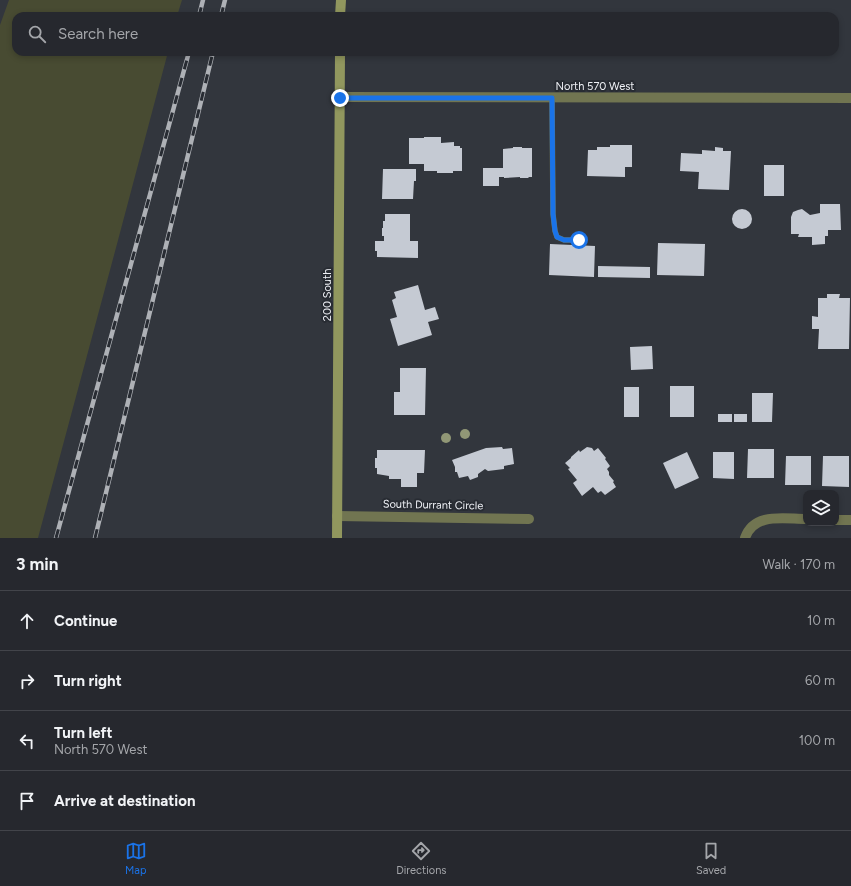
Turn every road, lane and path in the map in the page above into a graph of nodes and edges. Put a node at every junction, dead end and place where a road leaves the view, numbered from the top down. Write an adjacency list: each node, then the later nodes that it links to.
1 (341, 0): 2 (street)
2 (340, 12)
3 (340, 56): 4 (street, 200 South)
4 (340, 98): 5 (street, North 570 West); 8 (street, 200 South)
5 (552, 98): 6 (street, North 570 West); 7 (lane)
6 (851, 98)
7 (579, 240)
8 (337, 516): 9 (street, South Durrant Circle); 13 (street, 200 South)
9 (529, 518)
10 (803, 519): 14 (street)
11 (839, 520): 12 (street)
12 (851, 520)
13 (337, 538)
14 (746, 538)

